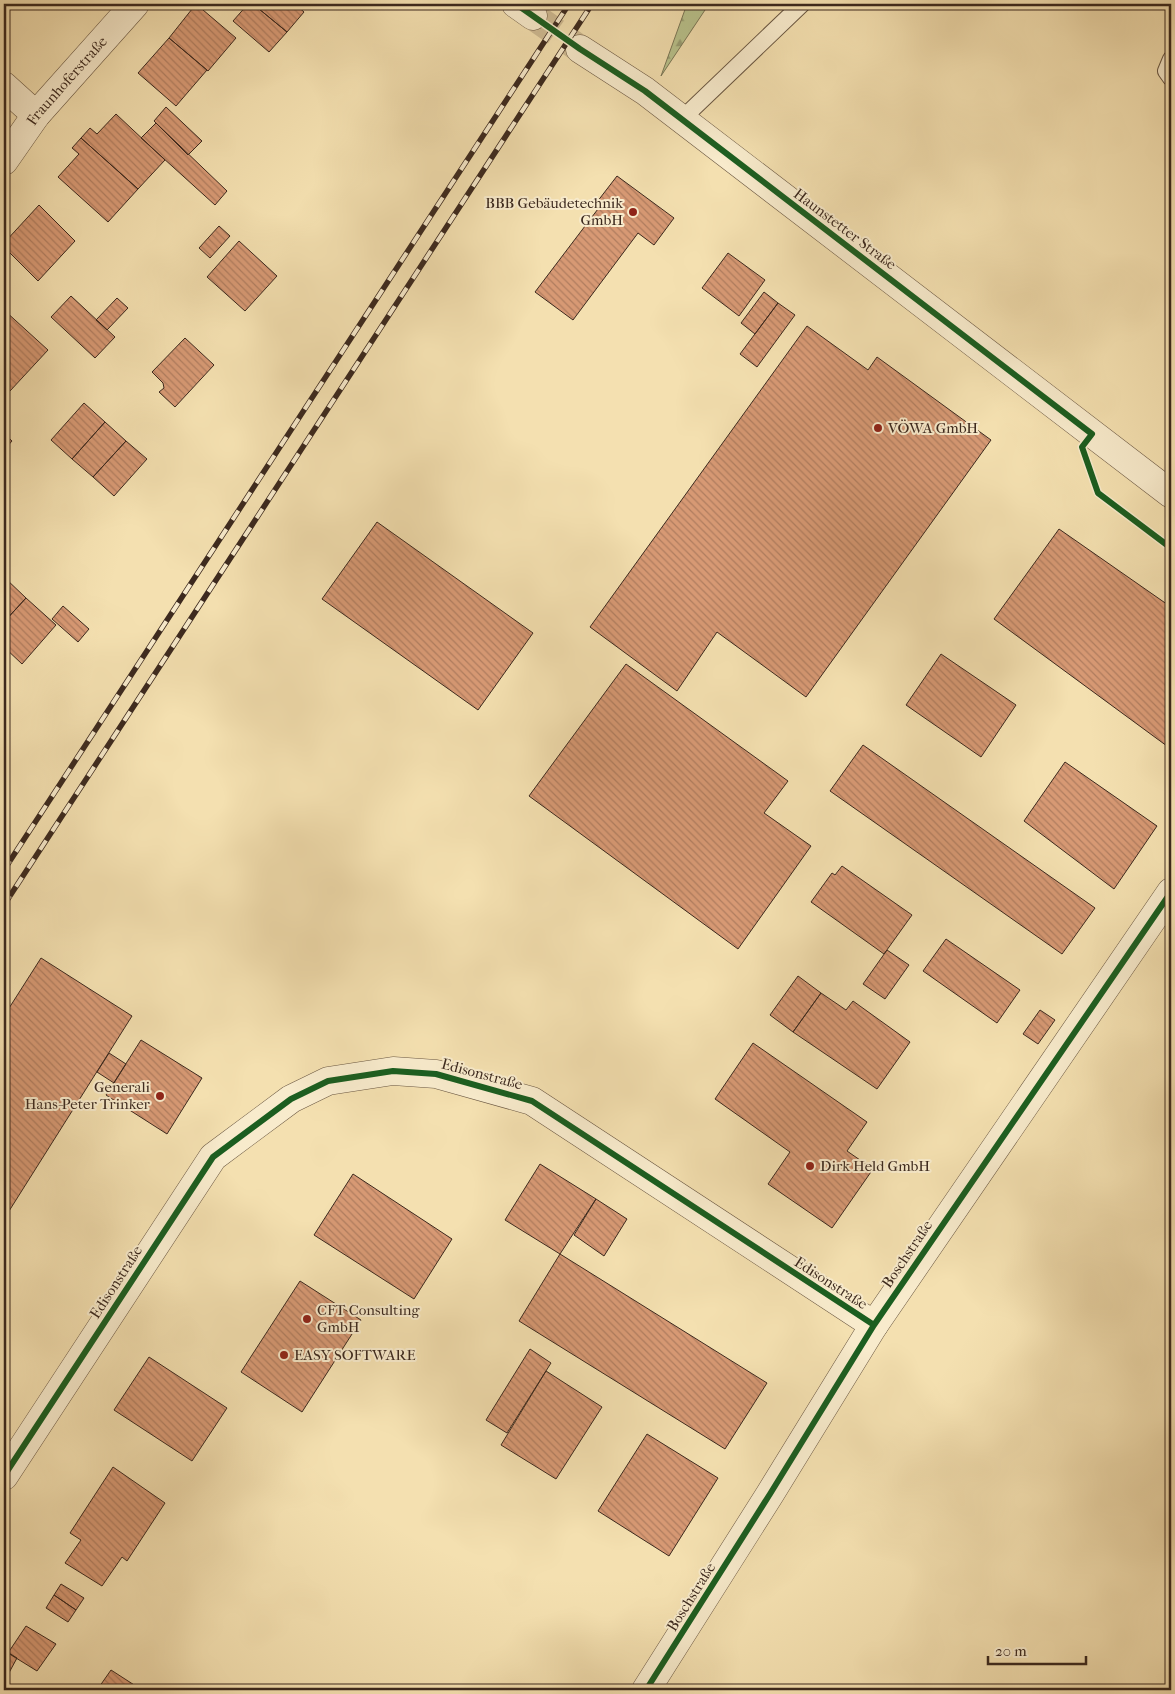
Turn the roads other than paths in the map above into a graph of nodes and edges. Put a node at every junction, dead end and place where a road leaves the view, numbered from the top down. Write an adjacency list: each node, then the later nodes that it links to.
1 (135, 4): 7 (street, Fraunhoferstraße)
2 (802, 4): 8 (lane)
3 (580, 49): 8 (street, Haunstetter Straße)
4 (1171, 59): 5 (lane)
5 (1171, 78)
6 (4, 86): 7 (street)
7 (36, 115): 9 (street, Fraunhoferstraße)
8 (682, 119): 10 (street, Haunstetter Straße)
9 (4, 161)
10 (1171, 494)
11 (1171, 892): 12 (street, Boschstraße)
12 (874, 1325): 13 (street, Edisonstraße); 14 (street, Boschstraße)
13 (4, 1476)
14 (646, 1690)

